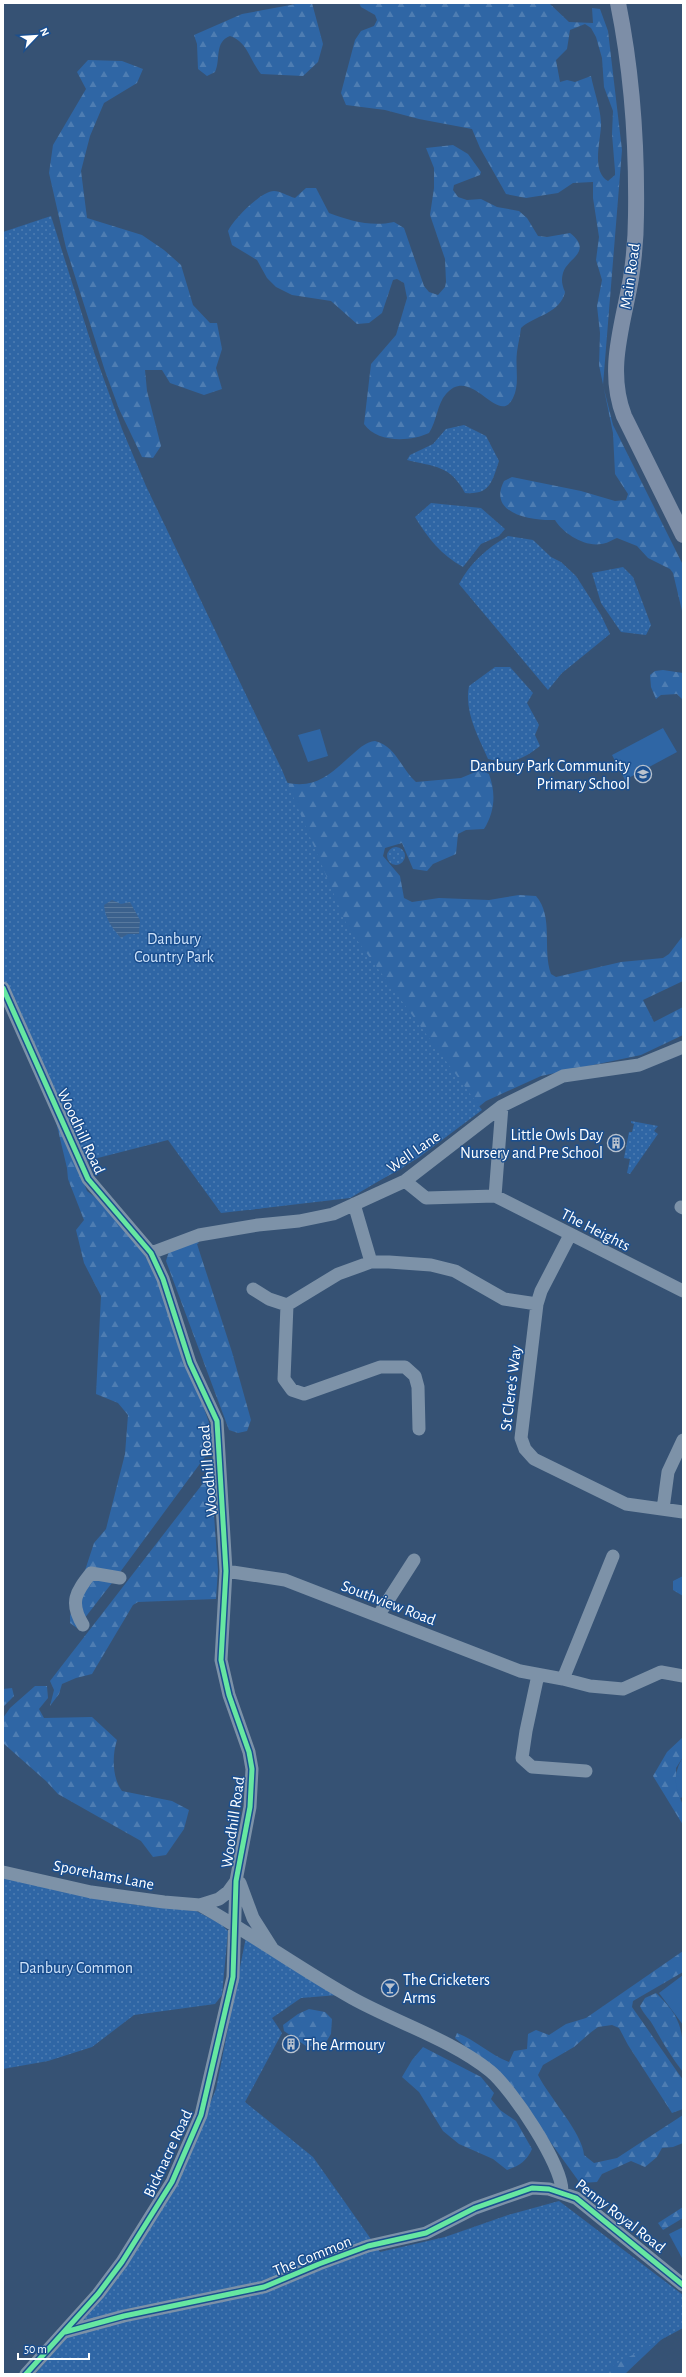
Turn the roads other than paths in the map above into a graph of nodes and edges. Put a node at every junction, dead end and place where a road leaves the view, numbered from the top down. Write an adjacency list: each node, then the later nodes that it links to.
1 (618, 3): 2 (main road, Main Road)
2 (683, 535)
3 (3, 988): 10 (street, Woodhill Road)
4 (683, 1047): 5 (street, Well Lane)
5 (502, 1106): 6 (street, Well Lane); 7 (street)
6 (405, 1181): 7 (street, The Heights); 8 (street, Well Lane)
7 (494, 1196): 9 (street, The Heights)
8 (354, 1204): 10 (street, Well Lane); 11 (street)
9 (570, 1235): 13 (street, The Heights); 14 (street, St Clere's Way)
10 (151, 1253): 22 (street, Woodhill Road)
11 (370, 1262): 14 (street); 15 (street)
12 (253, 1289): 15 (street)
13 (683, 1291)
14 (537, 1304): 18 (street, St Clere's Way)
15 (287, 1305): 16 (street)
16 (419, 1429)
17 (683, 1440): 18 (street)
18 (663, 1509): 19 (street, St Clere's Way)
19 (683, 1512)
20 (613, 1556): 28 (street)
21 (414, 1560): 24 (street)
22 (226, 1571): 24 (street, Southview Road); 31 (street, Woodhill Road)
23 (120, 1578): 25 (street)
24 (378, 1616): 26 (street, Southview Road)
25 (82, 1625)
26 (538, 1675): 28 (street, Southview Road); 29 (street)
27 (683, 1676): 28 (street, Southview Road)
28 (563, 1679)
29 (586, 1771)
30 (3, 1872): 32 (street, Sporehams Lane)
31 (237, 1878): 32 (street, Sporehams Lane); 33 (street, Woodhill Road); 34 (street, Penny Royal Road)
32 (200, 1905): 33 (street, Sporehams Lane)
33 (235, 1926): 34 (street, Penny Royal Road); 37 (street, Bicknacre Road)
34 (274, 1951): 35 (street, Penny Royal Road)
35 (562, 2192): 36 (street, Penny Royal Road); 37 (street, The Common)
36 (683, 2285)
37 (66, 2332): 38 (street, Bicknacre Road)
38 (26, 2374)

